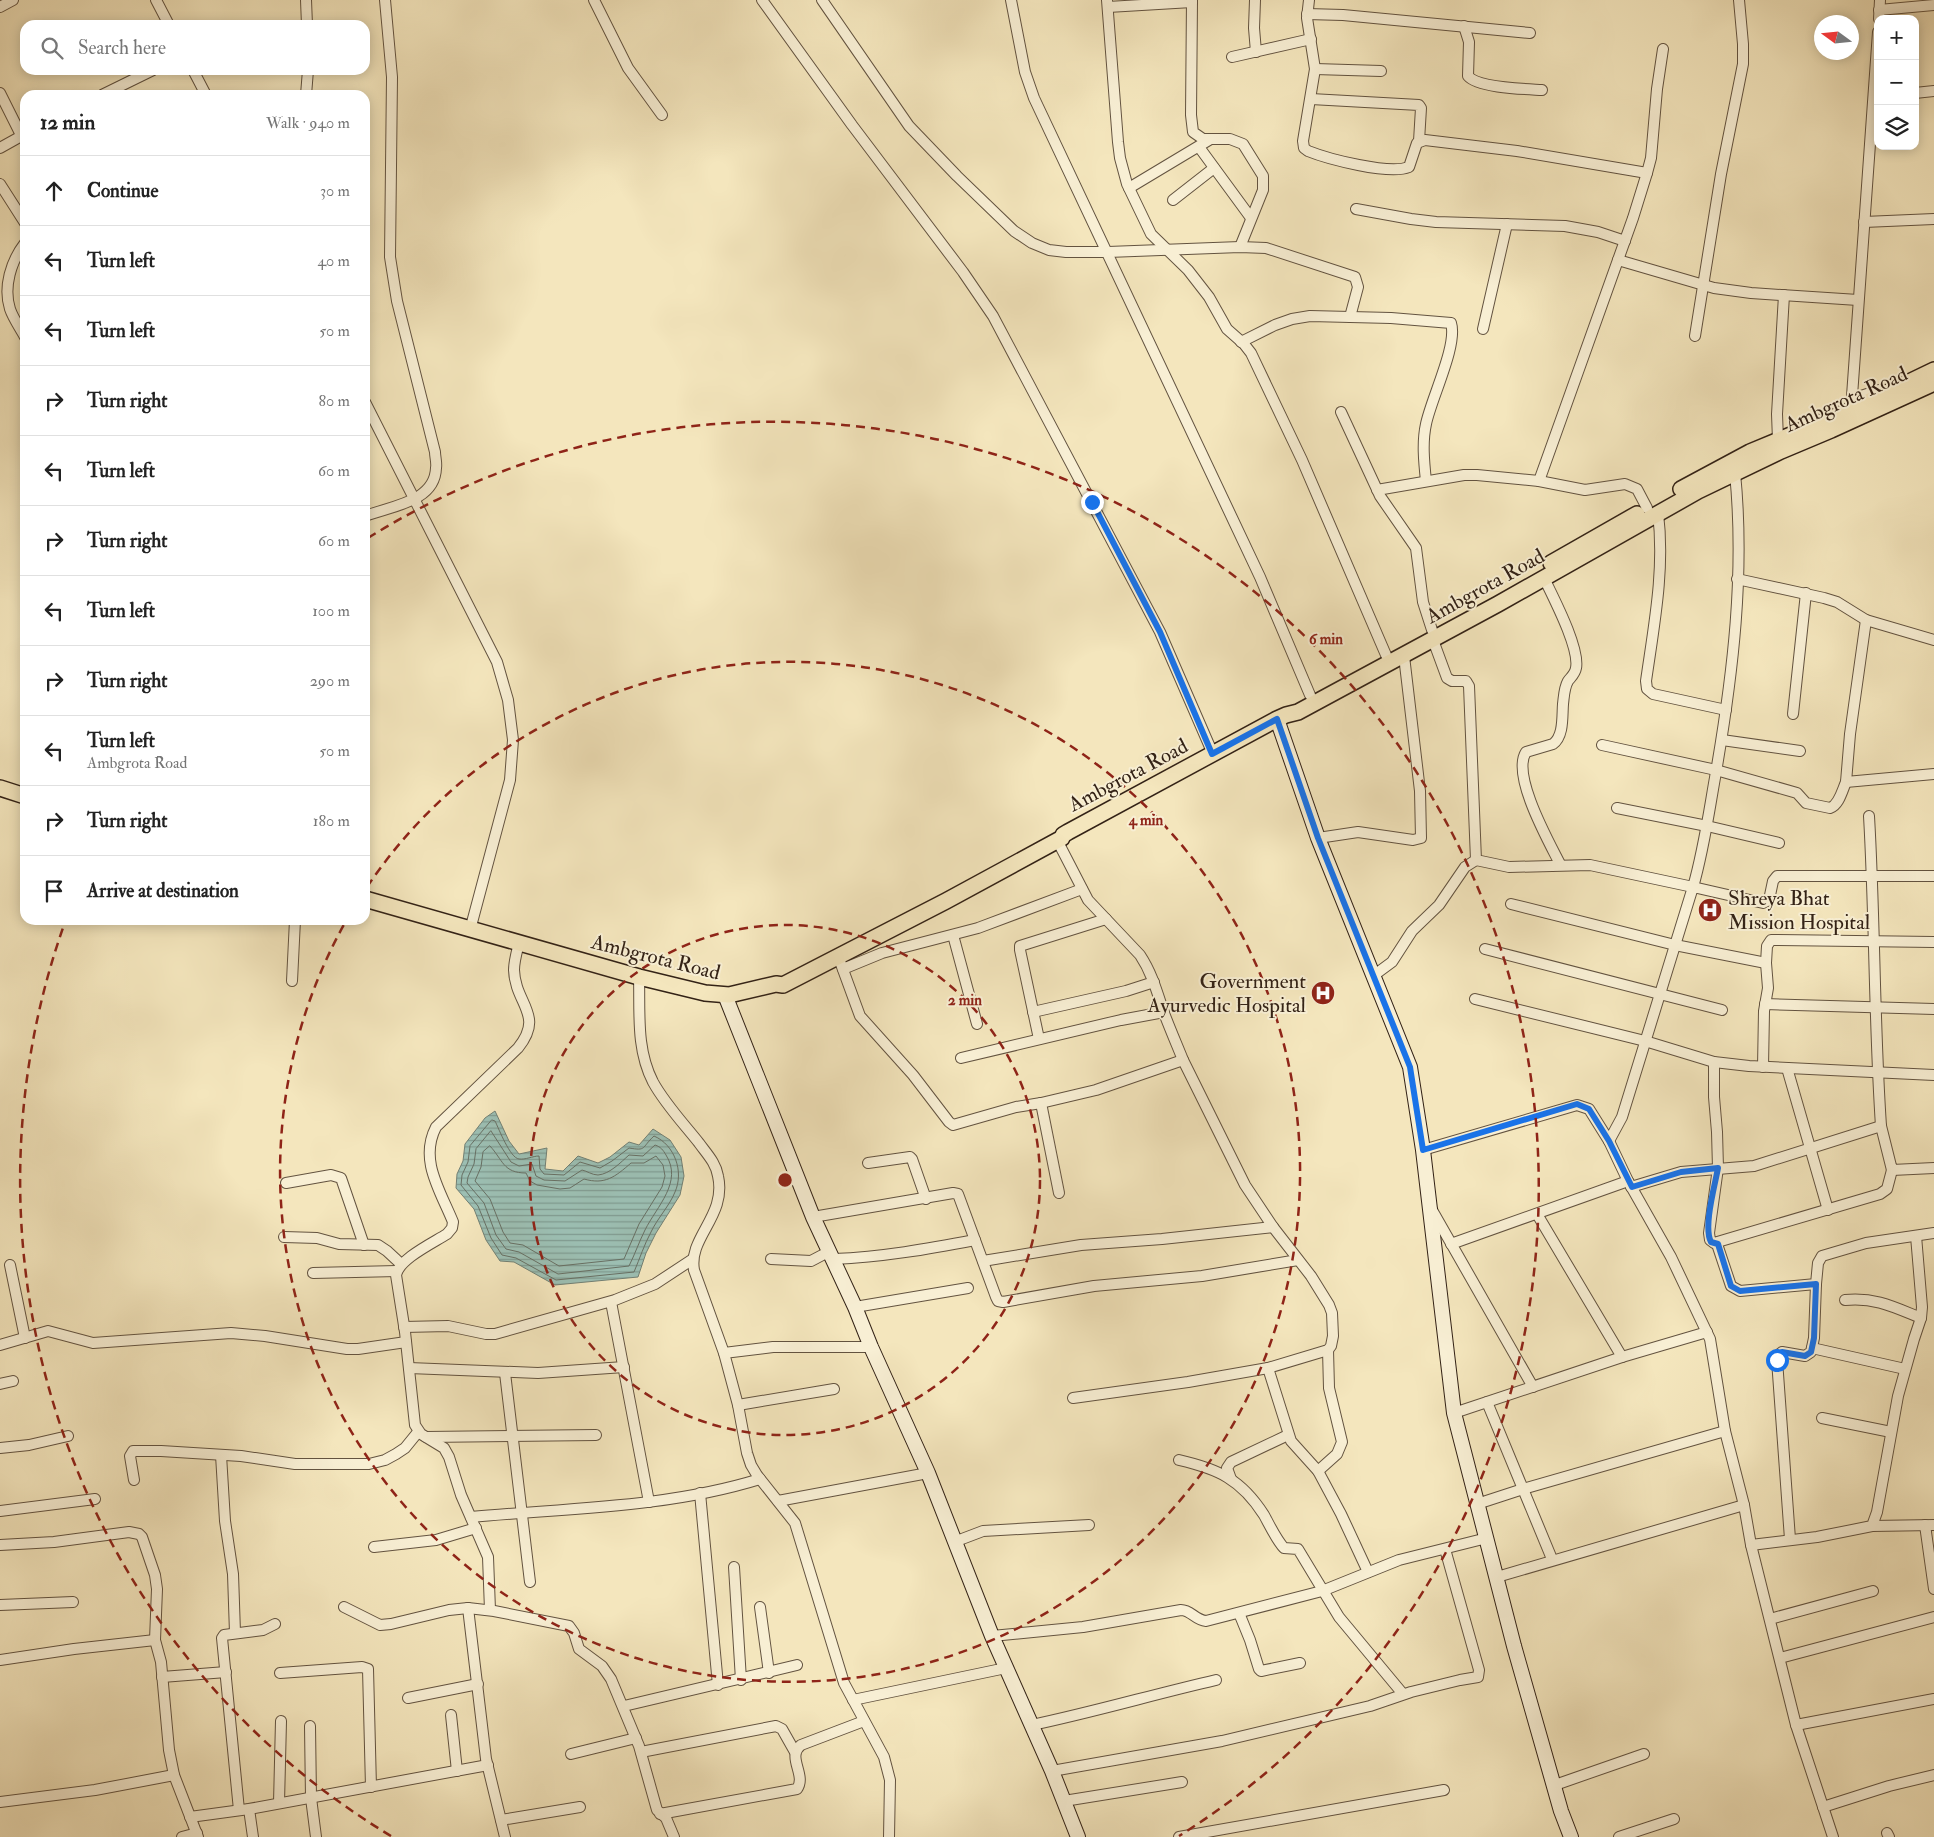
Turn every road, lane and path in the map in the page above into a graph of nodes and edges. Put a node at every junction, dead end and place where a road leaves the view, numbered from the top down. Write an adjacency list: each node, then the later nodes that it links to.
1 (13, 0): 15 (street)
2 (156, 0): 18 (street)
3 (306, 0): 19 (street)
4 (385, 0): 83 (street)
5 (594, 0): 40 (street)
6 (762, 0): 101 (street)
7 (822, 0): 62 (street)
8 (1011, 0): 62 (street)
9 (1255, 0): 24 (street)
10 (1309, 0): 17 (street)
11 (1739, 0): 64 (street)
12 (1192, 1): 13 (street); 43 (street)
13 (1107, 4): 50 (street)
14 (1934, 5): 16 (street)
15 (0, 7)
16 (1880, 10)
17 (1307, 14): 20 (street); 22 (street)
18 (166, 20)
19 (307, 20)
20 (1464, 26): 21 (street); 34 (street)
21 (1530, 33)
22 (1311, 40): 24 (street); 26 (street)
23 (1663, 49): 48 (street)
24 (1256, 52): 25 (street)
25 (1232, 57)
26 (1315, 69): 27 (street); 38 (street)
27 (1380, 71)
28 (143, 75): 31 (street)
29 (196, 75): 32 (street)
30 (308, 75): 33 (street)
31 (112, 90)
32 (203, 90)
33 (306, 90)
34 (1542, 90)
35 (1934, 91): 36 (street)
36 (1919, 93)
37 (0, 94): 41 (street)
38 (1311, 99): 44 (street); 44 (street)
39 (1874, 105): 56 (street)
40 (662, 115)
41 (20, 130)
42 (20, 137): 46 (street)
43 (1209, 140): 45 (street); 54 (street)
44 (1419, 141): 48 (street)
45 (1199, 147): 47 (street); 50 (street)
46 (0, 148)
47 (1214, 168): 51 (street); 54 (street)
48 (1647, 173): 58 (street)
49 (0, 184): 53 (street)
50 (1129, 188): 60 (street)
51 (1173, 200)
52 (1356, 210): 57 (street)
53 (20, 215)
54 (1250, 218): 59 (street)
55 (1934, 219): 56 (street)
56 (1864, 222): 66 (street)
57 (1507, 224): 58 (street); 69 (street)
58 (1625, 241): 63 (street)
59 (1240, 247): 60 (street); 67 (street)
60 (1166, 248): 62 (street); 71 (street)
61 (20, 249): 68 (street)
62 (1108, 252): 94 (street)
63 (1618, 260): 64 (street); 81 (street)
64 (1703, 286): 65 (street); 70 (street)
65 (1784, 295): 66 (street); 78 (street)
66 (1858, 300): 75 (street)
67 (1350, 317): 71 (street); 80 (street)
68 (20, 327)
69 (1483, 329)
70 (1695, 336)
71 (1241, 342): 92 (street)
72 (1934, 364): 75 (street)
73 (1934, 370): 75 (main road)
74 (1934, 382): 79 (main road, Ambgrota Road)
75 (1852, 404): 78 (main road)
76 (370, 412): 83 (street)
77 (1341, 412): 82 (street)
78 (1778, 440): 84 (main road)
79 (1735, 473): 84 (main road, Ambgrota Road); 87 (street)
80 (1426, 481): 81 (street); 82 (street)
81 (1539, 481): 84 (street)
82 (1377, 490): 90 (street)
83 (415, 499): 85 (street); 125 (street)
84 (1652, 511): 86 (main road, Ambgrota Road); 90 (main road); 95 (street)
85 (370, 514)
86 (1544, 578): 90 (main road, Ambgrota Road); 116 (street)
87 (1737, 579): 88 (street); 95 (street)
88 (1806, 592): 89 (street); 96 (street)
89 (1866, 620): 91 (street); 104 (street)
90 (1432, 635): 92 (main road); 93 (main road, Ambgrota Road); 115 (street)
91 (1934, 640)
92 (1386, 655): 94 (main road)
93 (1404, 656): 97 (main road, Ambgrota Road); 113 (street)
94 (1310, 695): 97 (main road)
95 (1726, 710): 98 (street)
96 (1793, 714)
97 (1282, 717): 101 (main road, Ambgrota Road); 113 (street)
98 (1722, 740): 100 (street); 102 (street)
99 (1602, 746): 102 (street)
100 (1800, 751)
101 (1212, 754): 112 (main road, Ambgrota Road)
102 (1716, 770): 104 (street); 111 (street)
103 (1934, 771): 104 (street)
104 (1846, 782)
105 (0, 788): 106 (main road)
106 (20, 794)
107 (0, 799): 108 (main road)
108 (20, 805)
109 (1617, 808): 111 (street)
110 (1869, 816): 118 (street)
111 (1707, 826): 114 (street); 119 (street)
112 (1060, 837): 120 (street); 132 (main road, Ambgrota Road); 138 (main road)
113 (1318, 838): 134 (street)
114 (1779, 843)
115 (1476, 860): 116 (street); 134 (street)
116 (1560, 864): 119 (street)
117 (1934, 876): 118 (street)
118 (1872, 877): 119 (street); 127 (street)
119 (1693, 887): 130 (street)
120 (1082, 889): 123 (street); 126 (street)
121 (370, 900): 125 (main road, Ambgrota Road)
122 (1511, 904): 130 (street)
123 (1106, 919): 137 (street); 146 (street)
124 (295, 925): 136 (street)
125 (470, 930): 129 (main road, Ambgrota Road)
126 (953, 935): 132 (street); 148 (street)
127 (1873, 940): 128 (street); 133 (street); 143 (street)
128 (1934, 942)
129 (519, 943): 135 (main road, Ambgrota Road); 189 (street)
130 (1675, 946): 133 (street); 139 (street)
131 (1485, 949): 139 (street)
132 (841, 962): 138 (main road, Ambgrota Road); 158 (street)
133 (1766, 963): 142 (street)
134 (1373, 976): 162 (street)
135 (639, 977): 140 (main road, Ambgrota Road); 184 (street)
136 (292, 981)
137 (1154, 982): 146 (street); 147 (street)
138 (776, 984): 140 (main road, Ambgrota Road)
139 (1660, 994): 145 (street); 150 (street)
140 (725, 995): 174 (street)
141 (1475, 999): 150 (street)
142 (1765, 1004): 143 (street); 154 (street)
143 (1876, 1007): 144 (street); 156 (street)
144 (1934, 1009)
145 (1722, 1010)
146 (1033, 1012): 149 (street)
147 (1164, 1012): 149 (street); 152 (street)
148 (977, 1024)
149 (1039, 1039): 151 (street)
150 (1645, 1041): 153 (street); 160 (street)
151 (961, 1058)
152 (1183, 1060): 158 (street); 175 (street)
153 (1714, 1062): 154 (street); 164 (street)
154 (1763, 1067): 155 (street)
155 (1787, 1068): 156 (street); 161 (street)
156 (1877, 1073): 157 (street); 159 (street)
157 (1934, 1075)
158 (1041, 1103): 169 (street)
159 (1881, 1126): 161 (street); 166 (street)
160 (1609, 1141): 162 (street); 168 (street)
161 (1810, 1147): 164 (street); 172 (street)
162 (1423, 1150): 171 (street)
163 (868, 1163): 170 (street)
164 (1718, 1168): 168 (street); 181 (street)
165 (1934, 1168): 166 (street)
166 (1892, 1170): 172 (street)
167 (286, 1183): 182 (street)
168 (1630, 1184): 173 (street); 198 (street)
169 (1059, 1193)
170 (926, 1199): 174 (street); 179 (street)
171 (1429, 1204): 180 (street); 219 (street)
172 (1828, 1210): 181 (street)
173 (1538, 1214): 180 (street); 206 (street)
174 (813, 1217): 183 (street)
175 (1273, 1227): 186 (street); 187 (street)
176 (1934, 1233): 177 (street)
177 (1916, 1236): 191 (street); 196 (street)
178 (284, 1237): 182 (street)
179 (975, 1240): 183 (street); 187 (street)
180 (1451, 1244): 214 (street)
181 (1718, 1244): 191 (street)
182 (364, 1245): 189 (street)
183 (832, 1255): 185 (street); 195 (street)
184 (693, 1259): 194 (street); 205 (street)
185 (771, 1259)
186 (1298, 1260): 187 (street); 204 (street)
187 (983, 1261)
188 (10, 1265): 199 (street)
189 (399, 1268): 190 (street); 197 (street)
190 (313, 1273)
191 (1816, 1284): 203 (street)
192 (968, 1288): 195 (street)
193 (1845, 1300): 196 (street)
194 (611, 1302): 197 (street); 207 (street)
195 (855, 1307): 202 (street)
196 (1921, 1318): 210 (street)
197 (404, 1327): 200 (street)
198 (1707, 1332): 206 (street); 221 (street)
199 (25, 1338): 200 (street); 201 (street)
200 (406, 1342): 208 (street)
201 (0, 1345)
202 (871, 1347): 205 (street); 232 (street)
203 (1812, 1348): 210 (street); 251 (street)
204 (1328, 1350): 209 (street); 231 (street)
205 (724, 1353): 218 (street)
206 (1622, 1357): 214 (street)
207 (624, 1367): 211 (street); 239 (street)
208 (409, 1368): 211 (street); 223 (street)
209 (1268, 1368): 216 (street); 224 (street)
210 (1906, 1369): 222 (street)
211 (505, 1373): 227 (street)
212 (12, 1381): 213 (street)
213 (0, 1384)
214 (1533, 1387): 217 (street)
215 (834, 1389): 218 (street)
216 (1073, 1398)
217 (1487, 1402): 219 (street); 236 (street)
218 (738, 1405): 233 (street)
219 (1454, 1414): 241 (street)
220 (1822, 1418): 222 (street)
221 (1725, 1431): 236 (street); 242 (street)
222 (1891, 1432): 248 (street)
223 (422, 1434): 227 (street); 229 (street); 245 (street)
224 (1288, 1434): 231 (street); 234 (street)
225 (68, 1436): 228 (street)
226 (596, 1436): 227 (street)
227 (513, 1437): 244 (street)
228 (0, 1448)
229 (221, 1455): 235 (street); 275 (street)
230 (1178, 1460): 234 (street)
231 (1318, 1472): 259 (street)
232 (928, 1473): 240 (street); 252 (street)
233 (760, 1479): 237 (street); 240 (street)
234 (1231, 1479): 264 (street)
235 (134, 1480)
236 (1523, 1489): 241 (street); 257 (street)
237 (700, 1494): 239 (street); 290 (street)
238 (95, 1499): 243 (street)
239 (649, 1502): 244 (street)
240 (778, 1502): 293 (street)
241 (1477, 1504): 250 (street)
242 (1744, 1505): 254 (street); 257 (street)
243 (0, 1511)
244 (523, 1512): 245 (street); 261 (street)
245 (471, 1517): 249 (street)
246 (1930, 1525): 248 (street); 262 (street)
247 (1089, 1526): 252 (street)
248 (1872, 1526): 251 (street)
249 (476, 1528): 255 (street); 270 (street)
250 (1487, 1538): 256 (street); 260 (street)
251 (1790, 1539): 254 (street)
252 (954, 1542): 276 (street)
253 (0, 1545): 277 (street)
254 (1751, 1545): 273 (street)
255 (374, 1547)
256 (1445, 1549): 259 (street); 291 (street)
257 (1552, 1559): 260 (street)
258 (734, 1567): 287 (street)
259 (1368, 1572): 264 (street)
260 (1496, 1577): 313 (street)
261 (530, 1582)
262 (1934, 1589)
263 (1873, 1590): 273 (street)
264 (1322, 1591): 271 (street); 291 (street)
265 (73, 1602): 266 (street)
266 (0, 1605)
267 (760, 1607): 285 (street)
268 (344, 1608): 269 (street)
269 (468, 1608): 270 (street); 289 (street)
270 (490, 1610): 295 (street)
271 (1238, 1613): 276 (street); 280 (street)
272 (1934, 1617): 278 (street)
273 (1770, 1619): 278 (street)
274 (275, 1624): 275 (street)
275 (235, 1633): 283 (street)
276 (992, 1636): 282 (street)
277 (155, 1640): 279 (street); 286 (street)
278 (1780, 1658): 300 (street)
279 (0, 1660)
280 (1300, 1662)
281 (797, 1665): 285 (street)
282 (1006, 1668): 293 (street); 299 (street)
283 (226, 1672): 286 (street); 322 (street)
284 (280, 1672): 314 (street)
285 (769, 1673): 287 (street)
286 (162, 1677): 310 (street)
287 (741, 1680): 290 (street)
288 (1216, 1680): 299 (street)
289 (478, 1684): 292 (street); 307 (street)
290 (718, 1685): 295 (street)
291 (1403, 1694): 309 (street)
292 (408, 1698)
293 (853, 1700): 298 (street)
294 (1934, 1700): 300 (street)
295 (624, 1706): 302 (street)
296 (452, 1715): 308 (street)
297 (281, 1721): 319 (street)
298 (864, 1721): 304 (street); 333 (street)
299 (1032, 1725): 309 (street)
300 (1796, 1725): 320 (street)
301 (310, 1726): 316 (street)
302 (636, 1738): 303 (street); 305 (street)
303 (641, 1752): 304 (street); 323 (street)
304 (795, 1752): 323 (street)
305 (572, 1754)
306 (1644, 1754): 313 (street)
307 (488, 1765): 308 (street); 326 (street)
308 (458, 1771): 314 (street)
309 (1052, 1771): 317 (street)
310 (174, 1775): 318 (street); 324 (street)
311 (1934, 1775): 320 (street)
312 (1182, 1782): 317 (street)
313 (1555, 1786): 336 (street)
314 (370, 1787): 316 (street)
315 (1444, 1790): 335 (street)
316 (312, 1798): 319 (street); 330 (street)
317 (1064, 1801): 334 (street)
318 (0, 1802)
319 (279, 1803): 322 (street)
320 (1824, 1807): 338 (street)
321 (580, 1808): 326 (street)
322 (244, 1809): 324 (street); 329 (street)
323 (660, 1814): 332 (street)
324 (190, 1817): 327 (street)
325 (1674, 1819): 337 (street)
326 (501, 1820): 331 (street)
327 (198, 1835): 328 (street)
328 (182, 1837)
329 (253, 1837)
330 (316, 1837)
331 (505, 1837)
332 (674, 1837)
333 (889, 1837)
334 (1078, 1837)
335 (1178, 1837)
336 (1571, 1837)
337 (1620, 1837)
338 (1833, 1837)

